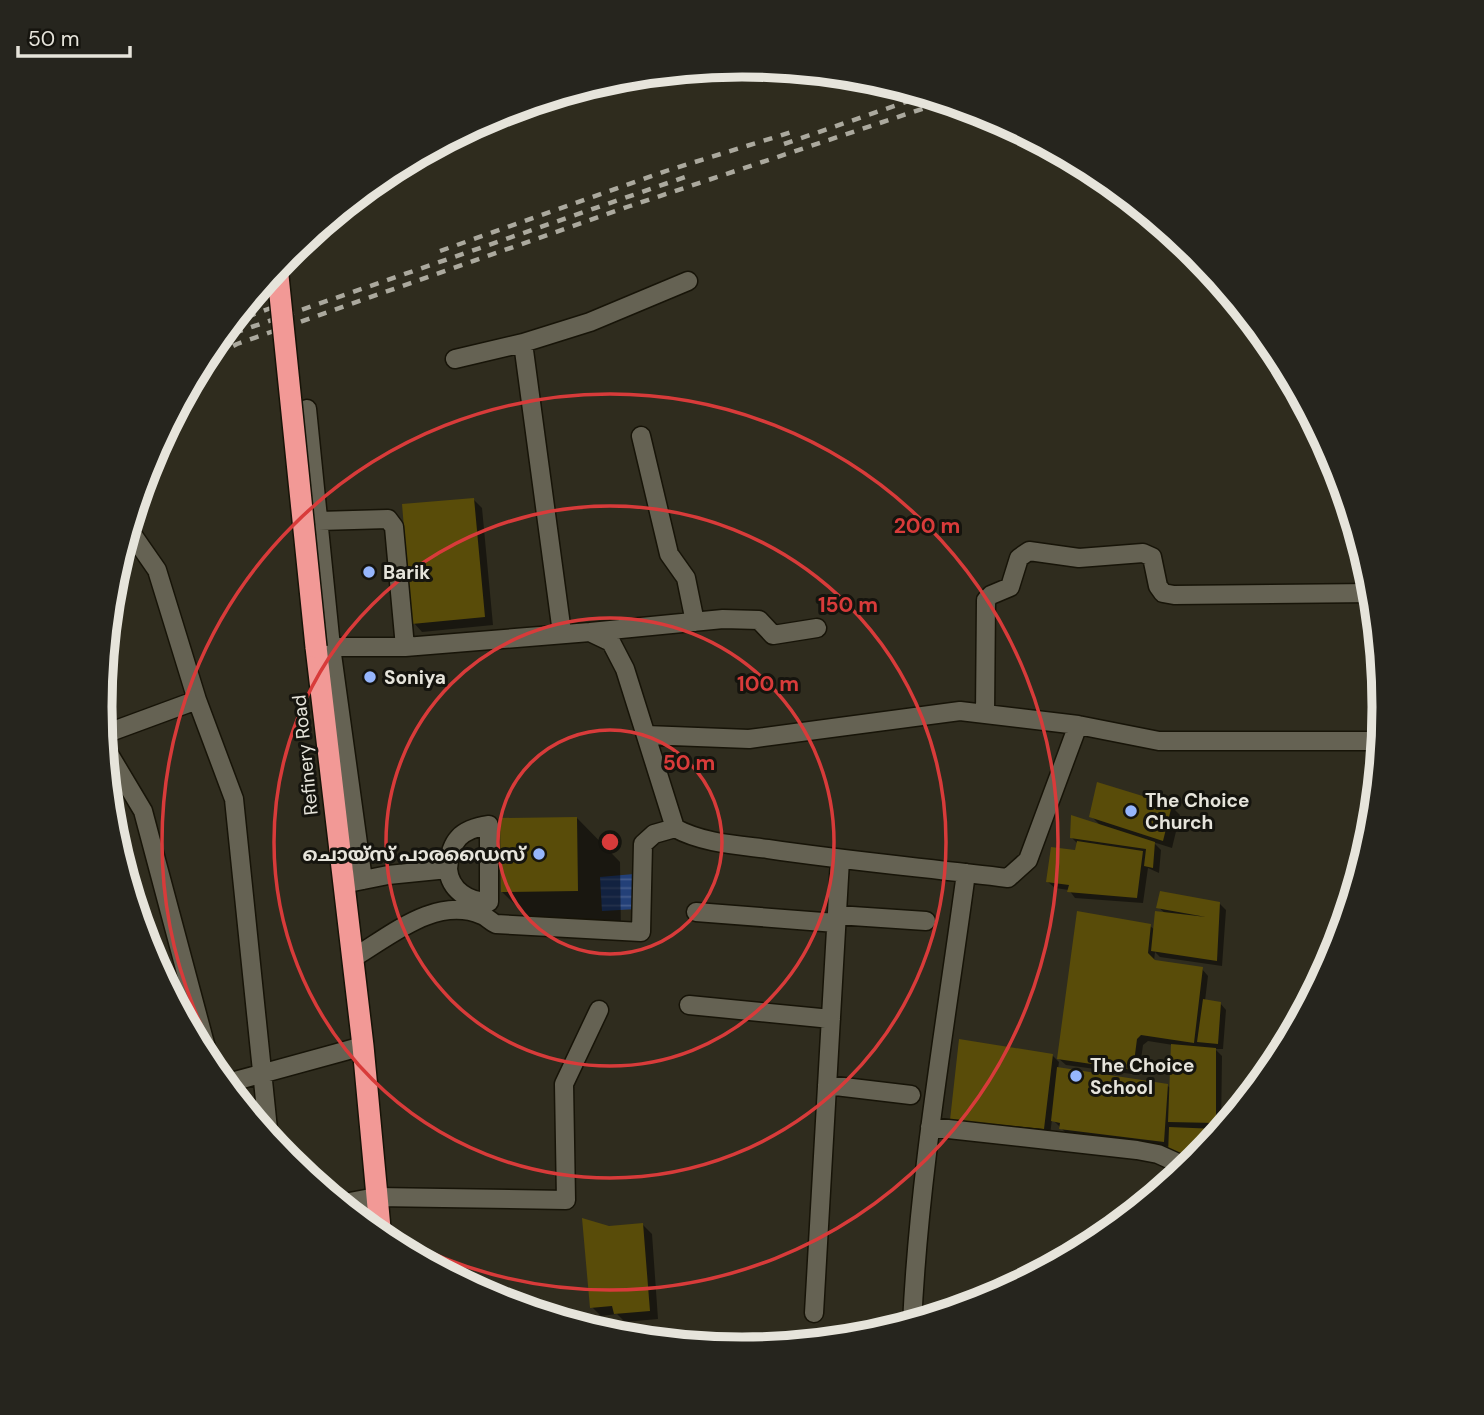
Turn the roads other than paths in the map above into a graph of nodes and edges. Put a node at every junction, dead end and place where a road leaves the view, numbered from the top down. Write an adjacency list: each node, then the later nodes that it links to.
1 (279, 281): 27 (highway, Refinery Road, bridge)
2 (688, 281): 3 (street)
3 (523, 343): 4 (street); 13 (street)
4 (456, 359)
5 (307, 409): 7 (street)
6 (642, 436): 10 (street)
7 (319, 521): 14 (street); 15 (street)
8 (135, 538): 16 (street)
9 (1362, 593): 17 (street)
10 (695, 621): 11 (street); 12 (street)
11 (817, 628)
12 (590, 632): 13 (street); 20 (street)
13 (562, 633): 15 (street)
14 (331, 648): 15 (street); 27 (street)
15 (405, 648)
16 (197, 700): 19 (street); 37 (street)
17 (985, 714): 18 (street); 20 (street)
18 (1078, 725): 21 (street); 26 (street)
19 (112, 731)
20 (646, 735): 23 (street)
21 (1371, 741)
22 (114, 762): 35 (street)
23 (675, 828): 24 (street); 31 (street)
24 (840, 860): 26 (street); 29 (street)
25 (448, 869): 27 (street)
26 (966, 873): 42 (street)
27 (353, 882): 31 (highway, Refinery Road)
28 (696, 912): 29 (street)
29 (836, 919): 30 (street); 34 (street)
30 (926, 921)
31 (353, 958): 36 (highway, Refinery Road)
32 (689, 1005): 34 (street)
33 (599, 1010): 44 (street)
34 (831, 1020): 39 (street)
35 (202, 1033)
36 (363, 1045): 37 (street); 44 (highway, Refinery Road)
37 (261, 1073): 38 (street); 41 (street)
38 (235, 1081)
39 (827, 1086): 40 (street); 47 (street)
40 (911, 1094)
41 (267, 1122)
42 (930, 1127): 43 (street); 48 (street)
43 (1178, 1163)
44 (377, 1202): 45 (street); 46 (highway, Refinery Road)
45 (352, 1203)
46 (379, 1223)
47 (814, 1313)
48 (912, 1315)

